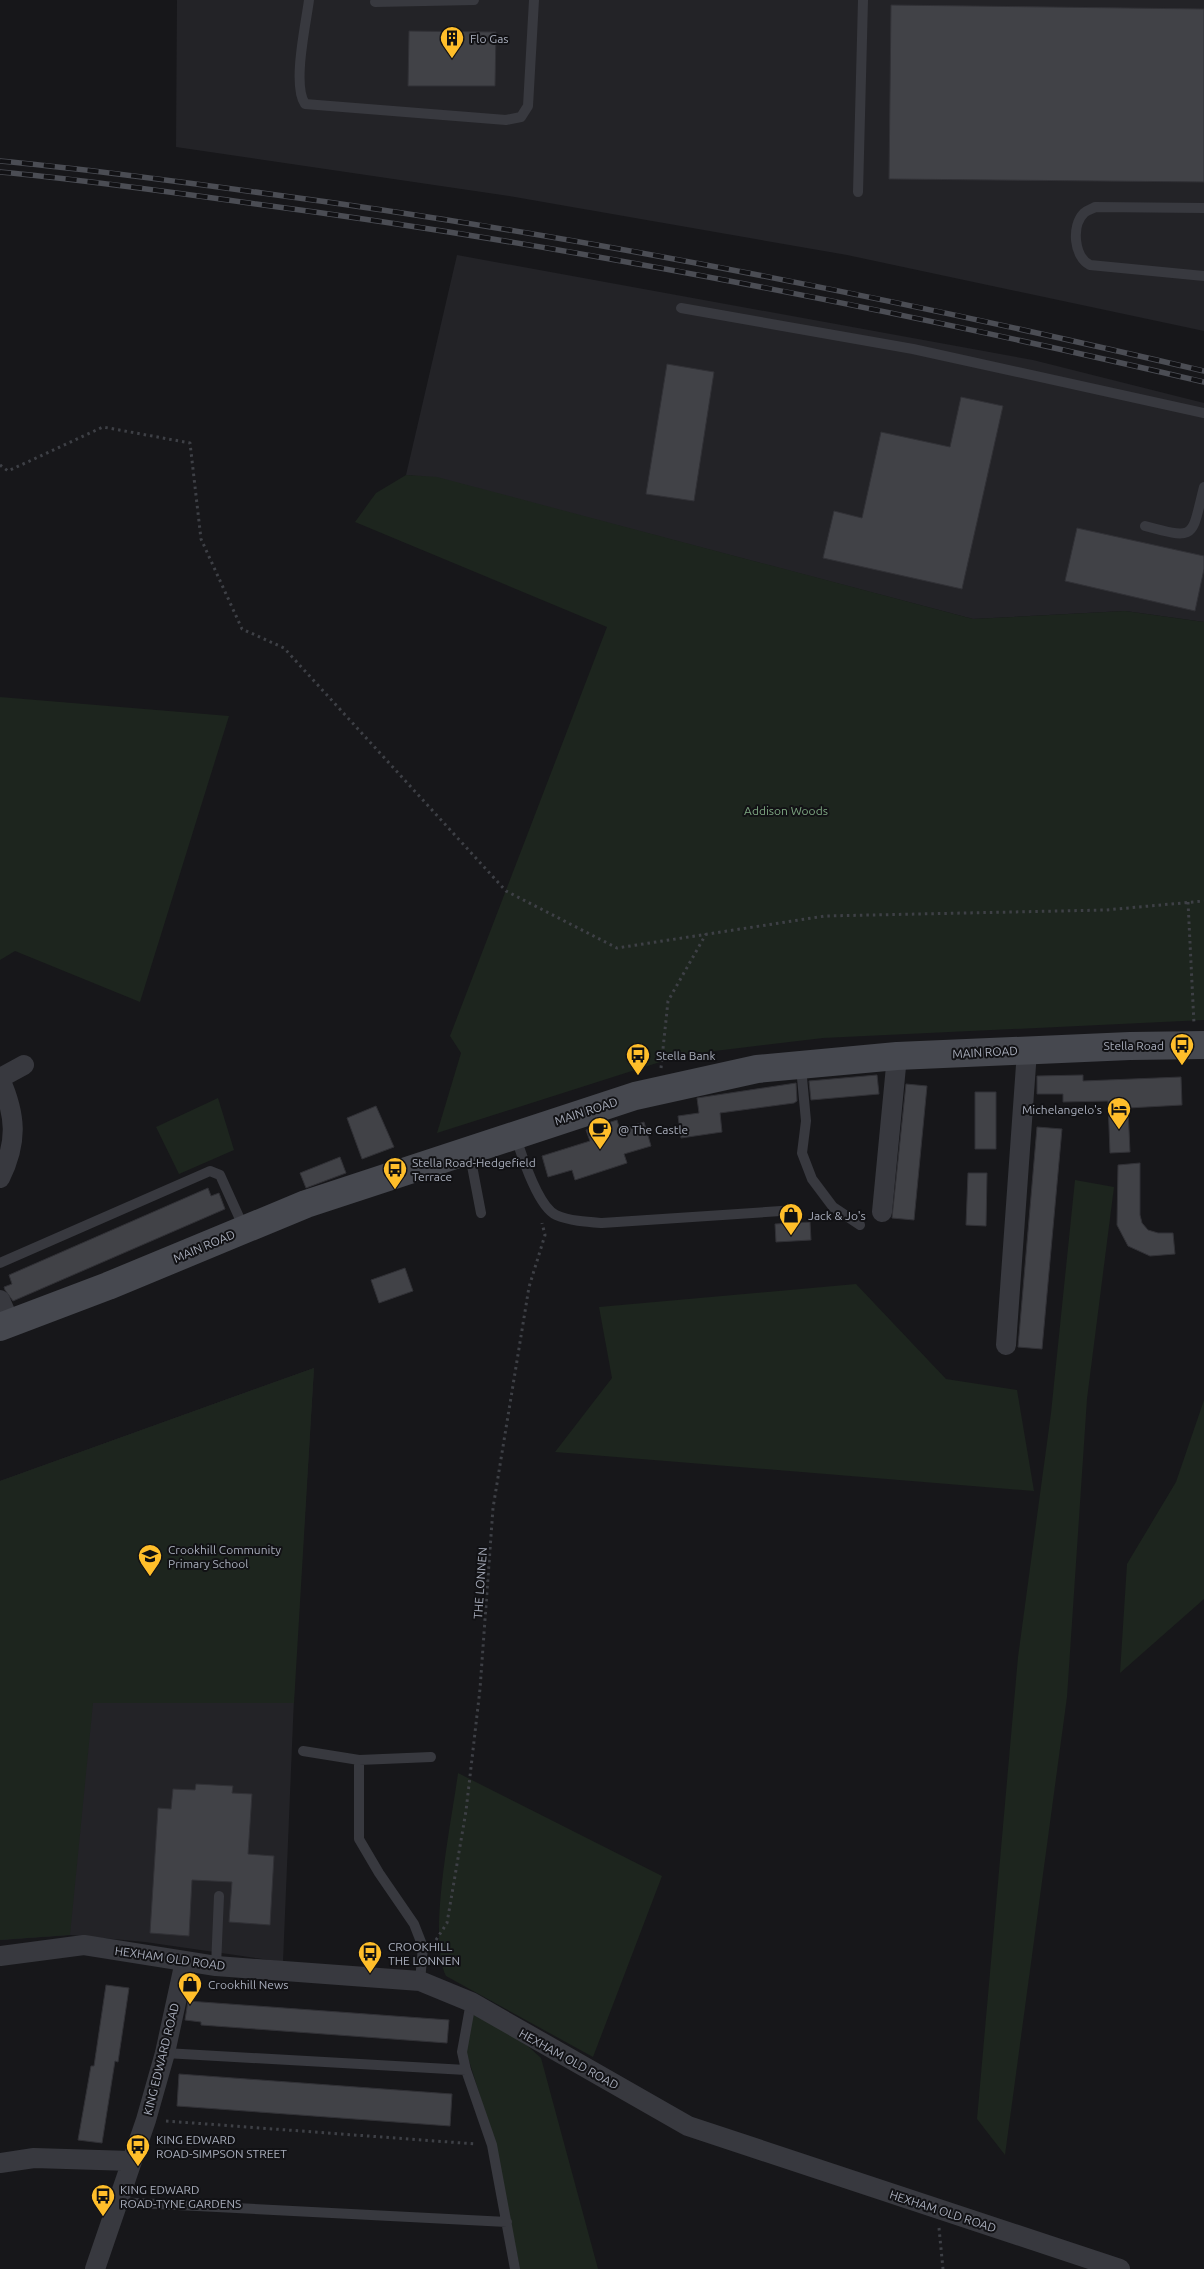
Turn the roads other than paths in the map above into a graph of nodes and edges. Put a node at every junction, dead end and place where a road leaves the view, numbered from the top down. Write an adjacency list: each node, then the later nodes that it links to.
1 (309, 0): 3 (lane)
2 (474, 0): 5 (lane)
3 (534, 0)
4 (863, 0): 6 (lane)
5 (375, 2)
6 (858, 192)
7 (1204, 208): 8 (lane)
8 (1204, 276)
9 (681, 308): 10 (lane)
10 (1204, 413)
11 (1204, 487): 12 (lane)
12 (1145, 526)
13 (1200, 1045): 14 (main road, MAIN ROAD)
14 (1027, 1050): 15 (main road, MAIN ROAD); 29 (street)
15 (897, 1056): 17 (main road, MAIN ROAD); 23 (street)
16 (24, 1065): 18 (street)
17 (801, 1066): 19 (main road, MAIN ROAD); 25 (lane)
18 (0, 1078): 21 (street)
19 (514, 1134): 20 (main road, MAIN ROAD); 22 (lane)
20 (468, 1150): 24 (lane); 26 (main road, MAIN ROAD)
21 (0, 1178)
22 (796, 1210)
23 (882, 1212)
24 (481, 1213)
25 (860, 1225)
26 (244, 1229): 27 (lane); 28 (main road, MAIN ROAD)
27 (0, 1263)
28 (3, 1317)
29 (1006, 1345)
30 (303, 1751): 32 (lane)
31 (431, 1757): 32 (lane)
32 (359, 1760): 37 (lane)
33 (219, 1896): 36 (lane)
34 (0, 1956): 35 (street, HEXHAM OLD ROAD)
35 (185, 1961): 36 (street, HEXHAM OLD ROAD); 39 (street, KING EDWARD ROAD)
36 (216, 1966): 37 (street, HEXHAM OLD ROAD)
37 (420, 1981): 38 (street, HEXHAM OLD ROAD)
38 (471, 2002): 40 (lane); 47 (street, HEXHAM OLD ROAD)
39 (165, 2053): 40 (lane); 41 (street, KING EDWARD ROAD)
40 (466, 2070): 44 (lane)
41 (131, 2161): 42 (street); 43 (street, KING EDWARD ROAD)
42 (0, 2163)
43 (118, 2202): 44 (lane); 45 (street, KING EDWARD ROAD)
44 (507, 2222): 46 (lane)
45 (95, 2269)
46 (515, 2269)
47 (1120, 2269)

